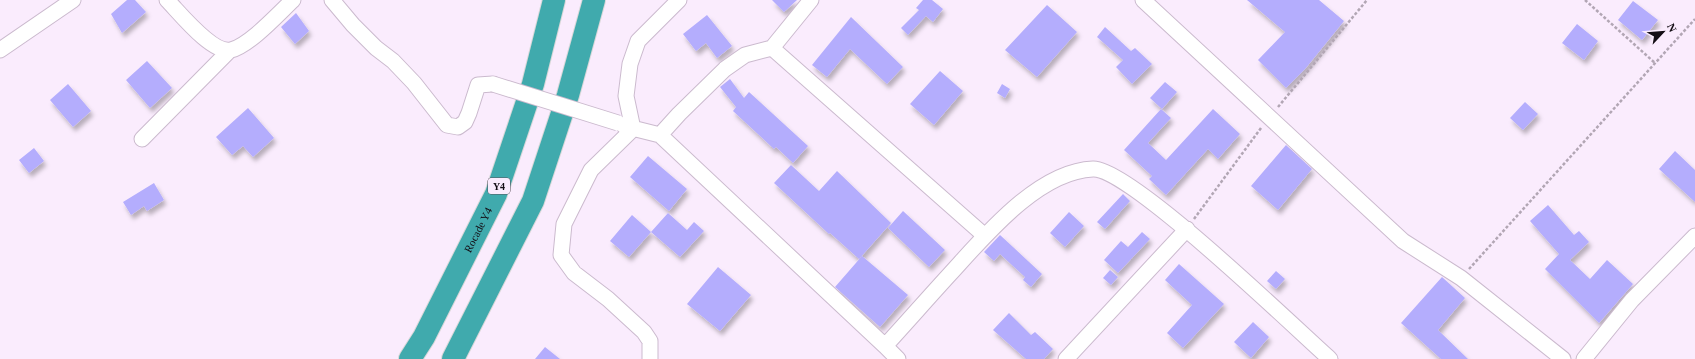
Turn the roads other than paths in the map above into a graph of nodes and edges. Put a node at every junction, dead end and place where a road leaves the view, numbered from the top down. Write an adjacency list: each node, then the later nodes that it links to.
1 (73, 0): 11 (street)
2 (167, 0): 12 (street)
3 (293, 0): 12 (street)
4 (332, 0): 13 (street, bridge)
5 (554, 0): 20 (highway, Rocade Y4 / Y4)
6 (594, 0): 21 (highway)
7 (679, 0): 13 (street)
8 (811, 0): 10 (street)
9 (1143, 0): 26 (street)
10 (772, 48): 14 (street); 17 (street)
11 (0, 50)
12 (230, 50): 15 (street)
13 (633, 129): 14 (street); 22 (street)
14 (660, 135): 19 (street)
15 (142, 139)
16 (1186, 229): 17 (street); 24 (street); 25 (street)
17 (985, 236): 19 (street)
18 (1695, 236): 27 (street)
19 (885, 346): 23 (street)
20 (410, 359)
21 (453, 359)
22 (650, 359)
23 (898, 359)
24 (1066, 359)
25 (1330, 359)
26 (1562, 359)
27 (1584, 359)

